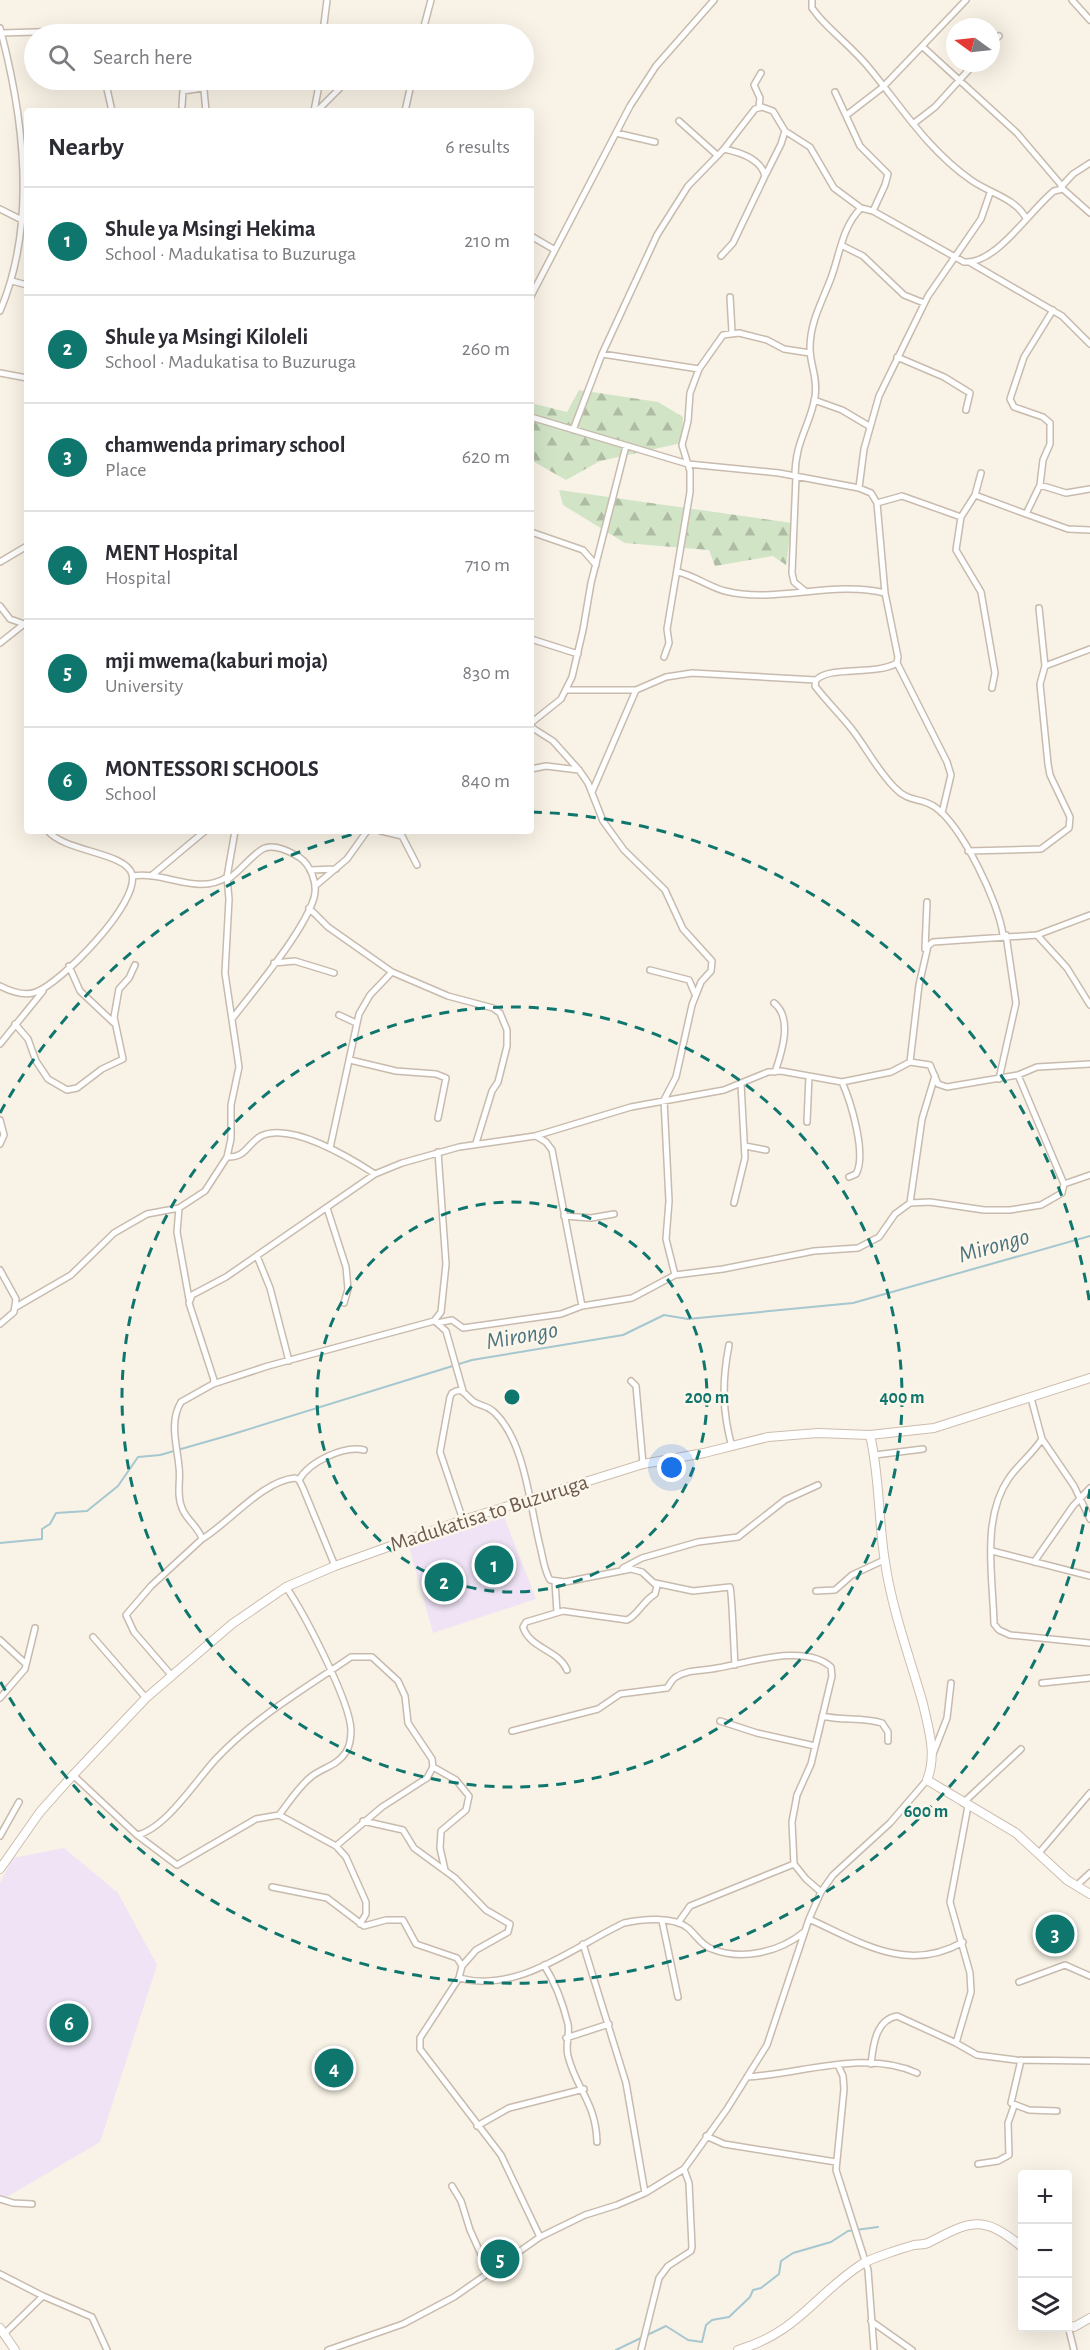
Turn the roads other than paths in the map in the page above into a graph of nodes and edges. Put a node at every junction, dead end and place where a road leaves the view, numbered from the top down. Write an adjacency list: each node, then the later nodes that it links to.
1 (327, 0): 8 (street)
2 (431, 0): 9 (street)
3 (714, 0): 35 (street)
4 (812, 0): 16 (street)
5 (966, 0): 12 (street)
6 (1072, 0): 7 (street)
7 (1090, 20)
8 (322, 24)
9 (425, 24)
10 (1, 30): 11 (street); 39 (street)
11 (24, 31)
12 (923, 47): 15 (street); 16 (street)
13 (967, 72): 15 (street)
14 (761, 73): 25 (street)
15 (959, 82): 33 (street); 42 (street)
16 (883, 87): 31 (street); 33 (street)
17 (107, 90): 26 (street)
18 (190, 90): 24 (street)
19 (203, 90): 27 (street)
20 (318, 90): 28 (street)
21 (337, 90): 29 (street)
22 (410, 90): 30 (street)
23 (835, 92): 31 (street)
24 (182, 106)
25 (759, 107): 34 (street); 37 (street)
26 (111, 108)
27 (206, 108)
28 (315, 108)
29 (318, 108)
30 (406, 108)
31 (848, 114): 47 (street)
32 (679, 121): 38 (street)
33 (913, 124): 43 (street)
34 (785, 131): 41 (street); 45 (street)
35 (616, 133): 36 (street); 53 (street)
36 (655, 142)
37 (724, 149): 38 (street); 41 (street)
38 (717, 155): 67 (street)
39 (24, 158)
40 (1090, 163): 42 (street)
41 (765, 176): 54 (street)
42 (1061, 187): 48 (street); 49 (street)
43 (990, 193): 49 (street); 55 (street)
44 (24, 207): 50 (street)
45 (861, 208): 47 (street); 52 (street)
46 (0, 209): 50 (street)
47 (873, 211): 55 (street)
48 (1090, 213)
49 (1026, 218): 56 (street)
50 (22, 220): 57 (street)
51 (534, 238): 53 (street)
52 (841, 245): 61 (street); 66 (street)
53 (555, 250): 59 (street)
54 (721, 256)
55 (956, 258): 56 (street); 61 (street)
56 (971, 263): 62 (street)
57 (12, 281): 58 (street); 63 (street)
58 (24, 284)
59 (534, 290)
60 (730, 297): 64 (street)
61 (924, 303): 68 (street)
62 (1053, 310): 65 (street); 81 (street)
63 (0, 311)
64 (732, 332): 66 (street); 69 (street)
65 (1090, 344)
66 (810, 353): 72 (street)
67 (602, 354): 69 (street); 76 (street)
68 (897, 357): 73 (street); 75 (street)
69 (699, 369): 78 (street)
70 (0, 373): 71 (street)
71 (24, 377)
72 (814, 400): 75 (street); 80 (street)
73 (966, 410)
74 (534, 420): 76 (street)
75 (868, 426): 82 (street)
76 (573, 430): 77 (street)
77 (626, 446): 78 (street); 92 (street)
78 (688, 464): 80 (street); 93 (street)
79 (981, 473): 84 (street)
80 (796, 476): 82 (street); 94 (street)
81 (1040, 485): 83 (street); 86 (street)
82 (859, 488): 85 (street)
83 (1090, 489)
84 (975, 495): 86 (street); 87 (street)
85 (877, 503): 87 (street); 95 (street)
86 (1026, 514): 88 (street)
87 (961, 517): 110 (street)
88 (1090, 530)
89 (534, 533): 92 (street)
90 (24, 548): 91 (street)
91 (0, 562)
92 (596, 565): 105 (street)
93 (678, 572): 94 (street); 106 (street)
94 (805, 591): 95 (street)
95 (885, 592): 107 (street)
96 (0, 606): 99 (street)
97 (1039, 608): 108 (street)
98 (0, 619): 99 (street)
99 (10, 619): 100 (street)
100 (24, 624)
101 (24, 626): 103 (street)
102 (534, 640): 105 (street)
103 (0, 643)
104 (1090, 649): 108 (street)
105 (578, 654): 111 (street)
106 (664, 657)
107 (897, 663): 109 (street); 120 (street)
108 (1045, 666): 126 (street)
109 (816, 680): 112 (street); 120 (street)
110 (992, 688)
111 (567, 690): 112 (street); 113 (street)
112 (636, 690): 119 (street)
113 (534, 722)
114 (534, 727): 118 (street)
115 (534, 764): 116 (street)
116 (546, 766): 117 (street); 118 (street)
117 (534, 768)
118 (579, 770): 119 (street)
119 (592, 792): 148 (street)
120 (942, 813): 126 (street)
121 (51, 834): 130 (street)
122 (201, 834): 131 (street)
123 (234, 834): 132 (street)
124 (365, 834): 128 (street)
125 (396, 834): 127 (street)
126 (968, 851): 137 (street)
127 (417, 865)
128 (336, 868): 129 (street); 133 (street)
129 (310, 870): 132 (street); 133 (street)
130 (133, 876): 131 (street); 142 (street)
131 (151, 876): 132 (street)
132 (227, 878): 152 (street)
133 (315, 886): 135 (street)
134 (927, 902): 139 (street)
135 (309, 908): 140 (street); 144 (street)
136 (1090, 915): 138 (street)
137 (1005, 935): 138 (street); 139 (street); 164 (street)
138 (1036, 935): 150 (street)
139 (925, 951): 158 (street)
140 (274, 963): 145 (street); 152 (street)
141 (135, 965): 153 (street)
142 (69, 966): 147 (street); 153 (street)
143 (650, 970): 148 (street)
144 (392, 972): 154 (street); 172 (street)
145 (334, 973)
146 (0, 986): 147 (street)
147 (46, 987): 155 (street)
148 (695, 996): 167 (street)
149 (774, 1003): 160 (street)
150 (1090, 1005)
151 (339, 1015): 154 (street)
152 (232, 1019): 178 (street)
153 (114, 1023): 155 (street)
154 (356, 1023): 157 (street)
155 (15, 1024): 156 (street)
156 (0, 1044)
157 (350, 1060): 168 (street); 175 (street)
158 (910, 1062): 163 (street); 165 (street)
159 (1090, 1064): 161 (street)
160 (775, 1072): 162 (street); 166 (street)
161 (1018, 1075): 164 (street); 182 (street)
162 (809, 1076): 165 (street); 170 (street)
163 (935, 1076): 164 (street); 184 (street)
164 (999, 1079)
165 (842, 1082): 181 (street)
166 (741, 1084): 167 (street); 174 (street)
167 (664, 1100): 171 (street); 191 (street)
168 (438, 1118)
169 (0, 1120): 173 (street)
170 (807, 1122)
171 (535, 1136): 172 (street); 188 (street)
172 (476, 1143): 177 (street)
173 (0, 1144)
174 (745, 1146): 176 (street); 183 (street)
175 (330, 1148): 178 (street); 179 (street)
176 (766, 1150)
177 (438, 1152): 179 (street); 196 (street)
178 (227, 1157): 185 (street)
179 (375, 1174): 186 (street)
180 (1090, 1175): 182 (street)
181 (849, 1177)
182 (1064, 1184): 184 (street)
183 (734, 1203)
184 (910, 1203): 191 (street)
185 (179, 1208): 192 (street); 195 (street)
186 (327, 1208): 189 (street); 193 (street)
187 (614, 1214): 188 (street)
188 (564, 1216): 194 (street)
189 (257, 1256): 192 (street); 199 (street)
190 (0, 1270): 195 (street)
191 (675, 1275): 194 (street)
192 (189, 1299): 202 (street)
193 (344, 1303)
194 (582, 1306): 196 (street)
195 (16, 1307): 197 (street)
196 (436, 1322): 199 (street); 203 (street)
197 (0, 1324)
198 (729, 1345): 207 (street)
199 (289, 1361): 202 (street)
200 (1090, 1378): 204 (main road, Madukatisa to Buzuruga)
201 (631, 1381): 211 (street)
202 (213, 1384): 219 (street)
203 (463, 1391): 215 (street); 218 (street)
204 (1031, 1398): 205 (main road, Madukatisa to Buzuruga); 206 (street)
205 (870, 1435): 207 (main road, Madukatisa to Buzuruga); 210 (main road)
206 (1042, 1439): 216 (street); 220 (street)
207 (732, 1447): 211 (main road, Madukatisa to Buzuruga)
208 (923, 1449): 210 (street)
209 (364, 1450): 212 (street)
210 (875, 1455): 221 (main road)
211 (643, 1464): 215 (main road, Madukatisa to Buzuruga)
212 (299, 1480): 219 (street); 223 (street)
213 (819, 1485): 224 (street)
214 (1090, 1488): 216 (street)
215 (528, 1499): 218 (main road, Madukatisa to Buzuruga); 226 (street)
216 (1080, 1499): 217 (street); 222 (street)
217 (1090, 1519)
218 (463, 1520): 223 (main road, Madukatisa to Buzuruga)
219 (202, 1539): 239 (street)
220 (992, 1551): 222 (street); 234 (street)
221 (884, 1560): 229 (street); 251 (main road)
222 (1034, 1562): 225 (street)
223 (335, 1566): 228 (main road, Madukatisa to Buzuruga)
224 (622, 1569): 226 (street); 227 (street)
225 (1090, 1576)
226 (555, 1582): 230 (street)
227 (654, 1583): 230 (street); 236 (street)
228 (286, 1587): 238 (street); 239 (main road, Madukatisa to Buzuruga)
229 (816, 1591)
230 (557, 1612): 237 (street)
231 (35, 1628): 235 (street)
232 (93, 1637): 244 (street)
233 (0, 1640): 235 (street)
234 (1090, 1643)
235 (26, 1664): 243 (street)
236 (735, 1665): 245 (street); 247 (street)
237 (567, 1670)
238 (330, 1672): 252 (street); 258 (street); 260 (street)
239 (172, 1676): 244 (main road, Madukatisa to Buzuruga)
240 (1090, 1678): 242 (street)
241 (951, 1683): 251 (street)
242 (1042, 1683)
243 (0, 1698)
244 (146, 1698): 253 (main road, Madukatisa to Buzuruga)
245 (822, 1716): 248 (street); 249 (street)
246 (720, 1721): 249 (street)
247 (512, 1731)
248 (888, 1742)
249 (815, 1746): 264 (street)
250 (1021, 1749): 257 (street)
251 (933, 1756): 254 (main road)
252 (433, 1767): 259 (street); 266 (street)
253 (73, 1775): 260 (street); 265 (main road, Madukatisa to Buzuruga)
254 (927, 1780): 257 (main road); 270 (street)
255 (1090, 1793): 263 (street)
256 (19, 1802): 261 (street)
257 (965, 1804): 263 (main road); 277 (street)
258 (279, 1815): 260 (street); 262 (street)
259 (363, 1821): 262 (street); 266 (street)
260 (136, 1835)
261 (0, 1836)
262 (336, 1846): 275 (street)
263 (1039, 1853): 268 (main road)
264 (794, 1864): 270 (street); 274 (street)
265 (0, 1869)
266 (446, 1871): 280 (street)
267 (1090, 1873): 268 (street)
268 (1076, 1886): 271 (main road)
269 (272, 1887): 275 (street)
270 (821, 1892): 272 (street)
271 (1090, 1894)
272 (809, 1919): 276 (street); 277 (street)
273 (662, 1921): 274 (street); 278 (street); 284 (street)
274 (678, 1923): 276 (street)
275 (360, 1924): 280 (street)
276 (805, 1931): 293 (street)
277 (963, 1942): 287 (street)
278 (583, 1944): 279 (street); 285 (street)
279 (544, 1965): 282 (street); 286 (street)
280 (462, 1966): 282 (street)
281 (1090, 1976): 283 (street)
282 (459, 1978): 297 (street)
283 (1018, 1982)
284 (678, 1997)
285 (609, 2024): 286 (street); 304 (street)
286 (566, 2038): 294 (street)
287 (956, 2043): 288 (street); 290 (street)
288 (1021, 2060): 289 (street); 295 (street)
289 (1090, 2061)
290 (871, 2064): 291 (street); 292 (street)
291 (838, 2065): 293 (street); 300 (street)
292 (917, 2073)
293 (747, 2077): 298 (street)
294 (584, 2089): 297 (street); 299 (street)
295 (1014, 2106): 296 (street); 301 (street)
296 (1057, 2111)
297 (477, 2126): 307 (street)
298 (706, 2136): 300 (street); 302 (street)
299 (597, 2142)
300 (836, 2162): 309 (street)
301 (978, 2164)
302 (684, 2169): 304 (street); 321 (street)
303 (452, 2186): 310 (street)
304 (645, 2193): 307 (street)
305 (0, 2199): 306 (street)
306 (32, 2204)
307 (540, 2237): 310 (street)
308 (1018, 2243): 309 (main road)
309 (865, 2262): 314 (street); 322 (main road)
310 (489, 2272): 320 (street)
311 (0, 2274): 312 (street)
312 (43, 2296): 317 (street); 319 (street)
313 (1090, 2318): 315 (main road)
314 (871, 2321): 323 (street); 324 (street)
315 (1072, 2326)
316 (1070, 2332): 325 (street)
317 (3, 2335): 318 (main road)
318 (15, 2350)
319 (107, 2350)
320 (328, 2350)
321 (641, 2350)
322 (738, 2350)
323 (874, 2350)
324 (912, 2350)
325 (1074, 2350)

